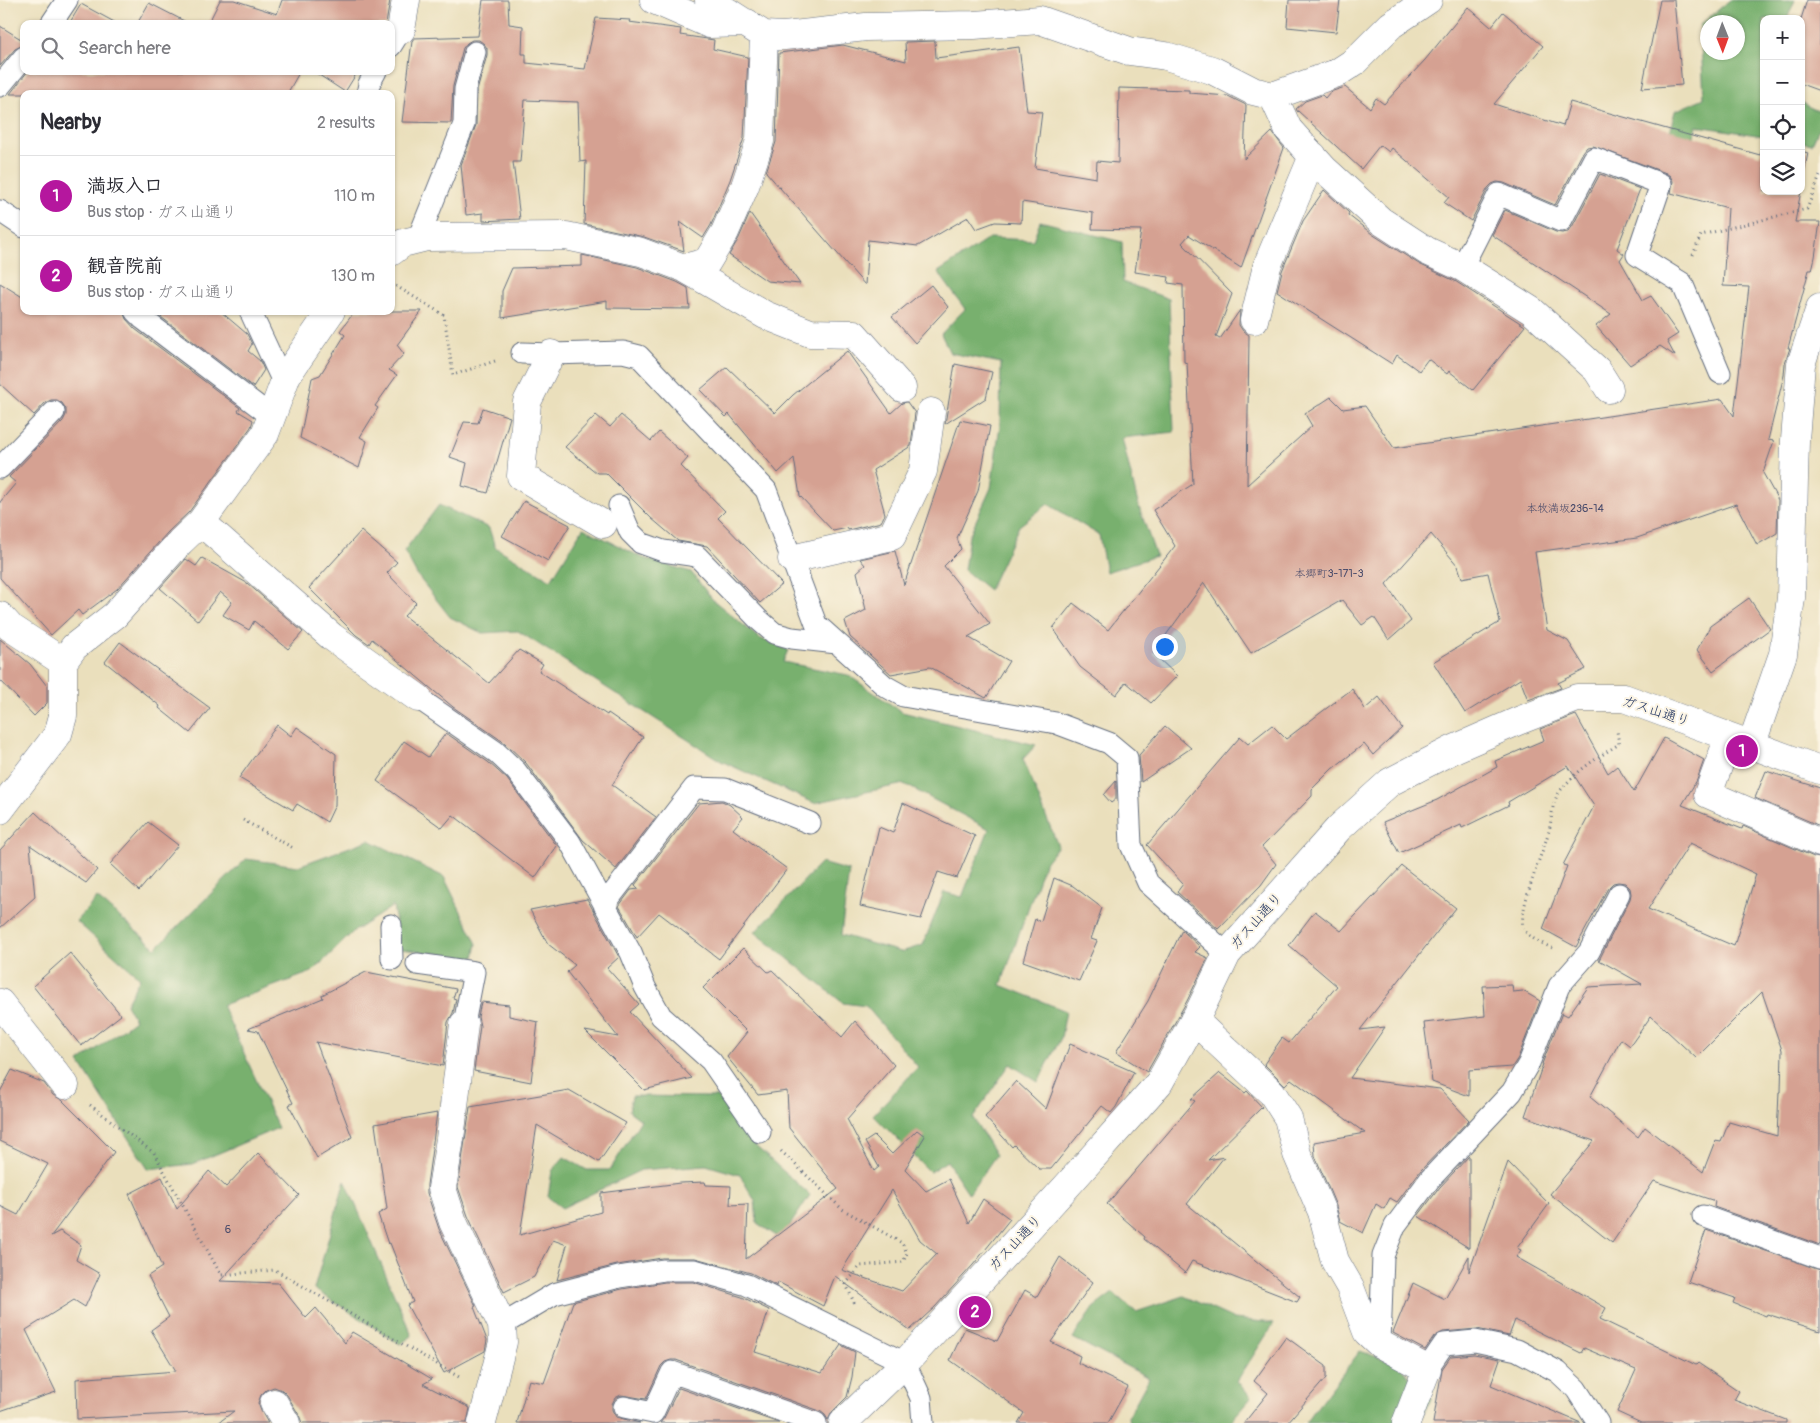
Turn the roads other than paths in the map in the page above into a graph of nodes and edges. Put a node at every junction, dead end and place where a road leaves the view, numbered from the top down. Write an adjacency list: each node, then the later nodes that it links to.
1 (67, 0): 6 (lane)
2 (406, 0): 8 (street)
3 (654, 0): 7 (street)
4 (709, 0): 7 (street)
5 (1428, 0): 14 (street)
6 (54, 20)
7 (755, 29): 14 (street); 21 (street)
8 (396, 38)
9 (474, 52): 18 (lane)
10 (20, 62): 12 (lane)
11 (374, 75): 13 (lane)
12 (0, 86)
13 (368, 90)
14 (1273, 96): 15 (street)
15 (1312, 156): 20 (street); 26 (street)
16 (0, 211): 17 (lane)
17 (20, 224)
18 (418, 240): 19 (street); 21 (street)
19 (395, 249)
20 (1462, 267): 29 (lane); 32 (street)
21 (684, 268): 31 (street)
22 (1820, 308): 44 (street)
23 (139, 315): 35 (lane)
24 (252, 315): 30 (lane)
25 (328, 315): 30 (street)
26 (1254, 320)
27 (522, 352): 28 (lane)
28 (551, 354): 37 (street); 39 (lane)
29 (1720, 373)
30 (284, 384): 35 (street)
31 (902, 388)
32 (1609, 390)
33 (54, 412): 36 (lane)
34 (931, 412): 39 (street)
35 (271, 416): 38 (street)
36 (0, 468)
37 (611, 515): 41 (lane)
38 (201, 522): 42 (street); 43 (street)
39 (792, 558): 41 (lane)
40 (0, 616): 42 (street)
41 (837, 643): 52 (lane)
42 (63, 662): 46 (street)
43 (418, 698): 50 (lane)
44 (1740, 741): 45 (street, ガス山通り); 48 (street); 52 (street, ガス山通り)
45 (1820, 770)
46 (0, 810)
47 (810, 823): 50 (lane)
48 (1820, 843)
49 (1618, 894): 63 (lane)
50 (604, 905): 59 (lane)
51 (391, 925): 53 (lane)
52 (1227, 954): 56 (street, ガス山通り)
53 (392, 959)
54 (416, 964): 57 (lane)
55 (0, 1003): 58 (street)
56 (1194, 1020): 63 (street); 64 (street, ガス山通り)
57 (464, 1024): 62 (street)
58 (65, 1085)
59 (760, 1132)
60 (1703, 1216): 61 (lane)
61 (1820, 1258)
62 (502, 1325): 64 (lane); 67 (street)
63 (1380, 1344): 65 (street)
64 (905, 1362): 69 (street, ガス山通り); 70 (lane)
65 (1427, 1369): 71 (street); 72 (lane)
66 (624, 1407): 68 (lane)
67 (482, 1423)
68 (816, 1423)
69 (843, 1423)
70 (923, 1423)
71 (1406, 1423)
72 (1598, 1423)

